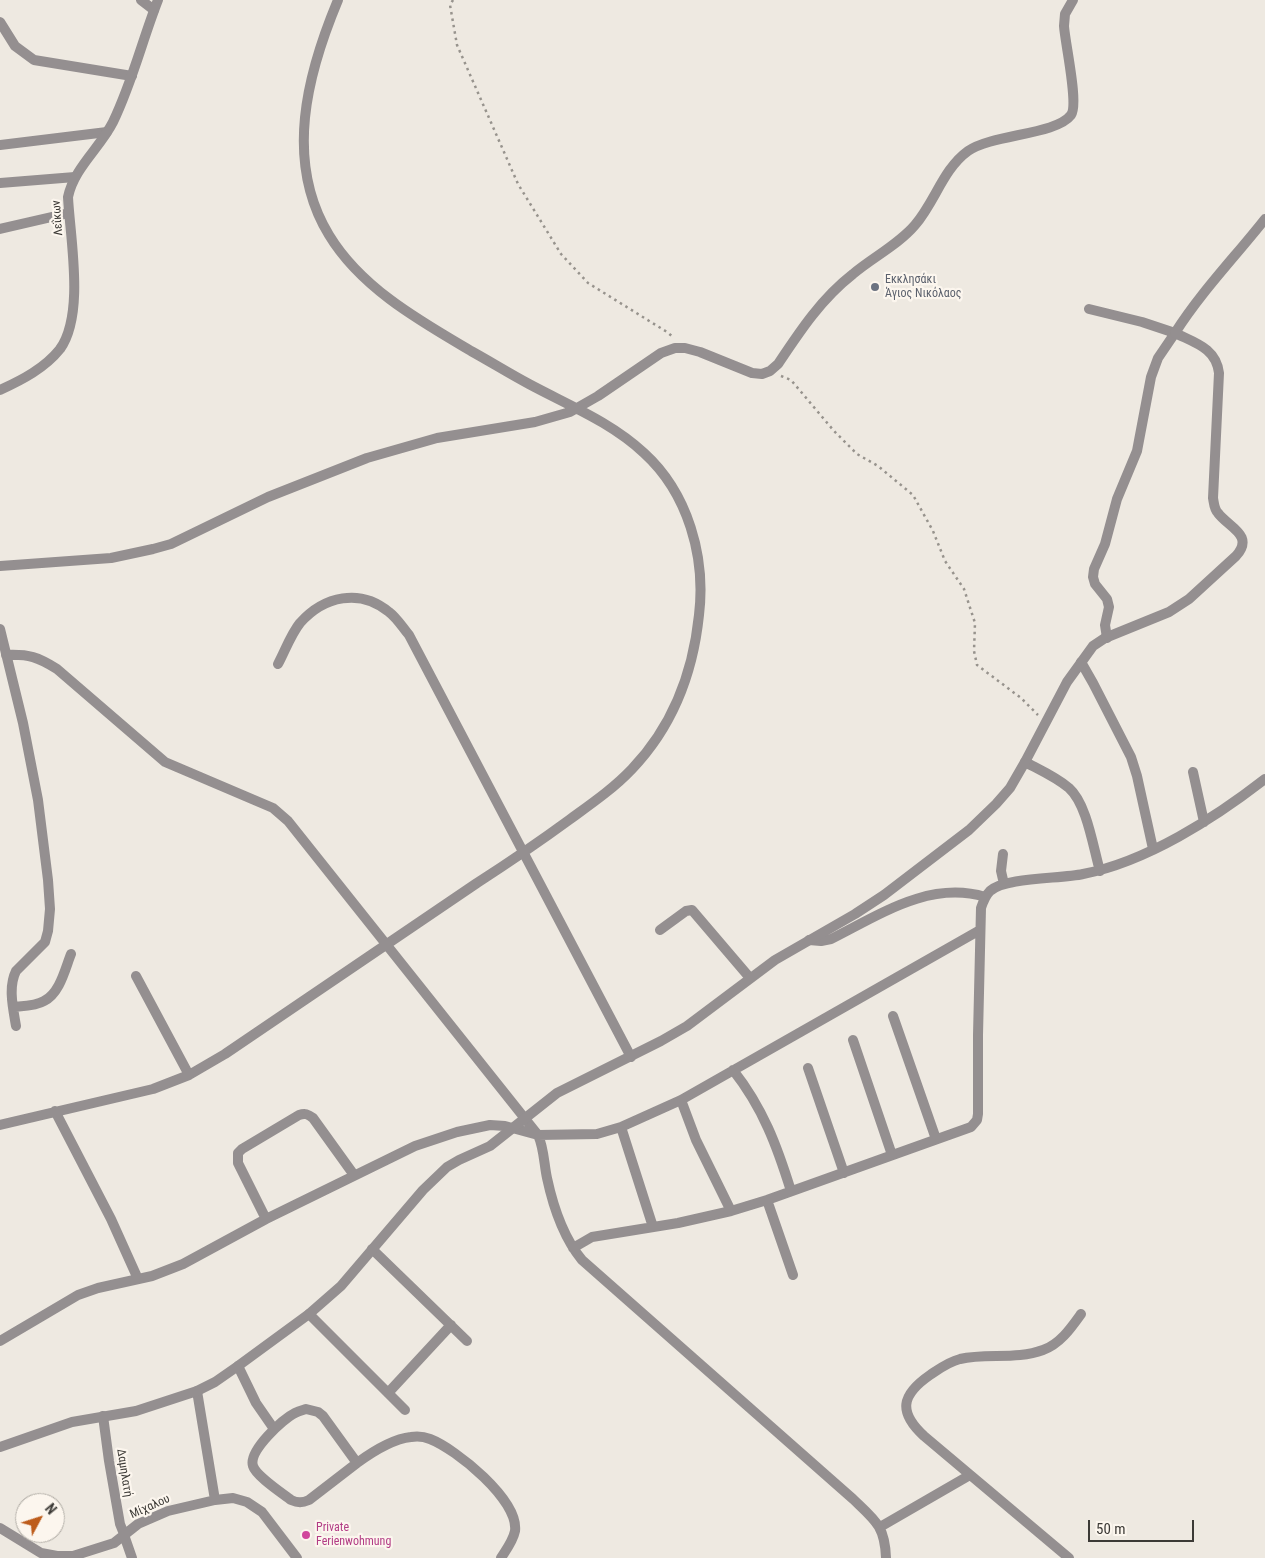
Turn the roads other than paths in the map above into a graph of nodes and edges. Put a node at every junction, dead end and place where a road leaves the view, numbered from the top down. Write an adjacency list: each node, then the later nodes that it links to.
1 (141, 0): 4 (street)
2 (338, 0): 17 (street)
3 (1073, 0): 17 (street)
4 (156, 5): 6 (street, Λεΐκων)
5 (0, 22): 6 (street)
6 (132, 76): 7 (street, Λεΐκων)
7 (108, 132): 8 (street); 9 (street, Λεΐκων)
8 (0, 145)
9 (75, 177): 10 (street); 11 (street, Λεΐκων)
10 (0, 183)
11 (68, 213): 13 (street); 16 (street, Λεΐκων)
12 (1265, 219): 15 (street)
13 (0, 229)
14 (1089, 309): 15 (street)
15 (1175, 332): 20 (street); 20 (street)
16 (0, 390)
17 (576, 409): 18 (street); 29 (street)
18 (0, 566)
19 (0, 629): 21 (street)
20 (1106, 638): 22 (street)
21 (6, 655): 37 (street); 41 (street)
22 (1081, 662): 24 (street); 28 (street)
23 (278, 664): 29 (street)
24 (1025, 762): 31 (street); 36 (street)
25 (1193, 772): 27 (street)
26 (1265, 779): 27 (street)
27 (1204, 822): 28 (street)
28 (1153, 850): 31 (street)
29 (525, 852): 37 (street); 45 (street)
30 (1003, 854): 32 (street)
31 (1100, 871): 32 (street)
32 (1004, 884): 33 (street)
33 (985, 897): 35 (street); 36 (street)
34 (660, 930): 40 (street)
35 (980, 930): 47 (street); 56 (street)
36 (809, 940): 40 (street)
37 (385, 945): 48 (street); 51 (street)
38 (71, 954): 41 (street)
39 (136, 976): 48 (street)
40 (750, 978): 45 (street)
41 (13, 1007): 43 (street)
42 (893, 1016): 56 (street)
43 (16, 1026)
44 (853, 1040): 57 (street)
45 (631, 1057): 51 (street)
46 (808, 1068): 58 (street)
47 (734, 1070): 49 (street); 60 (street)
48 (189, 1076): 50 (street)
49 (681, 1100): 53 (street); 62 (street)
50 (55, 1111): 52 (street); 68 (street)
51 (524, 1118): 54 (street); 55 (street)
52 (0, 1125)
53 (621, 1127): 55 (street); 64 (street)
54 (513, 1128): 55 (street); 59 (street); 66 (street)
55 (538, 1136): 65 (street)
56 (936, 1139): 57 (street)
57 (892, 1155): 58 (street)
58 (844, 1173): 60 (street)
59 (354, 1175): 63 (street); 63 (street)
60 (791, 1192): 61 (street)
61 (767, 1200): 62 (street); 67 (street)
62 (731, 1211): 64 (street)
63 (266, 1220): 68 (street)
64 (653, 1227): 65 (street)
65 (573, 1248): 84 (street)
66 (372, 1249): 69 (street); 71 (street)
67 (793, 1275)
68 (138, 1279): 72 (street)
69 (309, 1314): 74 (street); 76 (street)
70 (1081, 1314): 82 (street)
71 (451, 1326): 73 (street); 76 (street)
72 (0, 1340)
73 (467, 1341)
74 (238, 1366): 75 (street); 79 (street)
75 (196, 1391): 78 (street); 83 (street)
76 (388, 1393): 77 (street)
77 (405, 1410)
78 (104, 1416): 80 (street); 86 (street, Δαμηλατή)
79 (274, 1429): 81 (street); 81 (street)
80 (0, 1447)
81 (357, 1463): 88 (street)
82 (970, 1475): 84 (street); 90 (street)
83 (215, 1500): 85 (street, Μίχαλου); 87 (street, Μίχαλου)
84 (880, 1527): 89 (street)
85 (0, 1528)
86 (132, 1558)
87 (297, 1558)
88 (501, 1558)
89 (886, 1558)
90 (1069, 1558)

